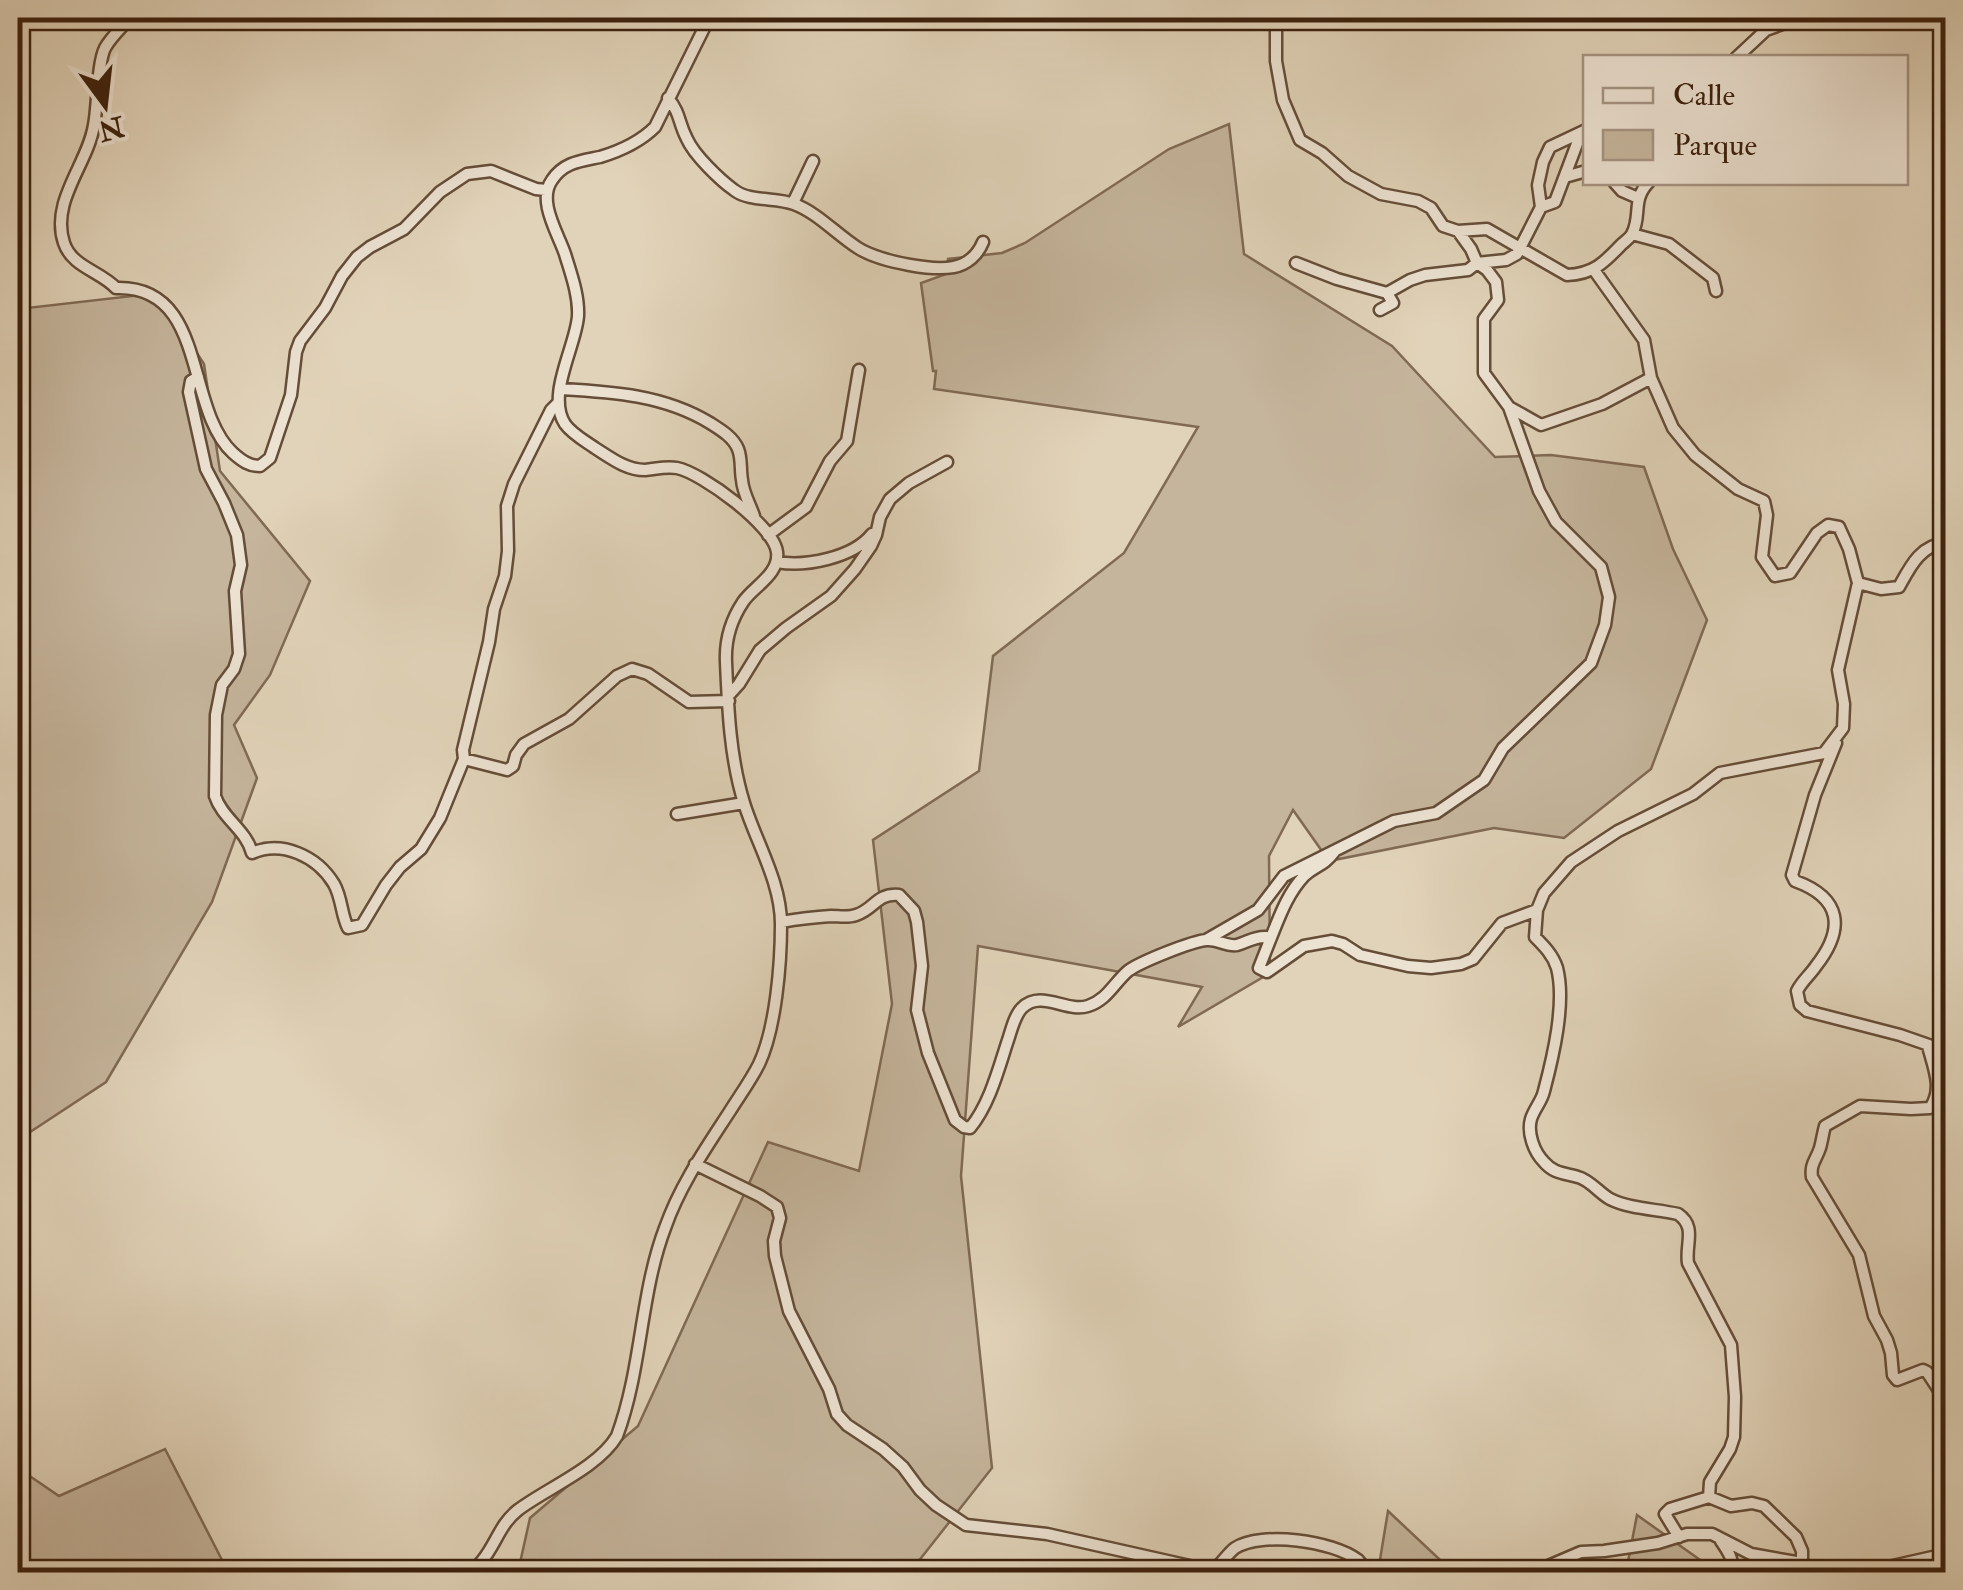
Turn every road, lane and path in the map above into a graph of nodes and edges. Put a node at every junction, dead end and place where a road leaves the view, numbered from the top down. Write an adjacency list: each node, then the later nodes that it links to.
1 (130, 18): 28 (street)
2 (1276, 18): 17 (street)
3 (1799, 18): 5 (street)
4 (704, 20): 6 (street)
5 (1739, 55)
6 (668, 98): 13 (street); 15 (street)
7 (1583, 131): 10 (street); 16 (street)
8 (813, 161): 15 (street)
9 (1583, 172): 10 (street)
10 (1565, 177): 16 (street)
11 (1616, 185): 14 (street)
12 (1647, 185): 14 (street)
13 (546, 190): 28 (street); 30 (street)
14 (1638, 198): 18 (street)
15 (793, 204): 19 (street)
16 (1542, 207): 20 (street)
17 (1458, 231): 20 (street); 22 (street)
18 (1632, 234): 23 (street); 24 (street)
19 (983, 242)
20 (1522, 248): 22 (street); 23 (street)
21 (1296, 263): 25 (street)
22 (1477, 263): 25 (street); 31 (street)
23 (1594, 270): 29 (street)
24 (1716, 292)
25 (1387, 293): 26 (street)
26 (1380, 310)
27 (859, 370): 35 (street)
28 (198, 376): 41 (street)
29 (1651, 378): 31 (street); 38 (street)
30 (560, 396): 33 (street); 33 (street); 41 (street)
31 (1509, 407): 44 (street)
32 (948, 462): 34 (street)
33 (756, 521): 35 (street)
34 (879, 524): 37 (street); 39 (street)
35 (768, 535): 37 (street)
36 (1946, 543): 38 (street)
37 (777, 562): 39 (street)
38 (1858, 582): 40 (street)
39 (729, 698): 41 (street); 42 (street)
40 (1842, 728): 45 (street); 49 (street)
41 (464, 759)
42 (744, 803): 43 (street); 46 (street)
43 (677, 814)
44 (1337, 848): 47 (street); 48 (street)
45 (1538, 910): 48 (street); 53 (street)
46 (781, 922): 47 (street); 51 (street)
47 (1205, 940): 48 (street)
48 (1270, 940)
49 (1928, 1046): 50 (street); 52 (street)
50 (1946, 1051)
51 (695, 1164): 60 (street); 62 (street)
52 (1946, 1401)
53 (1709, 1497): 54 (street); 58 (street)
54 (1679, 1536): 55 (street); 63 (street)
55 (1717, 1536): 56 (street); 59 (street)
56 (1751, 1554): 58 (street); 59 (street)
57 (1946, 1554): 65 (street)
58 (1802, 1562): 64 (street)
59 (1733, 1570)
60 (473, 1571): 61 (street)
61 (455, 1572)
62 (1368, 1572)
63 (1526, 1572)
64 (1816, 1572)
65 (1866, 1572)

